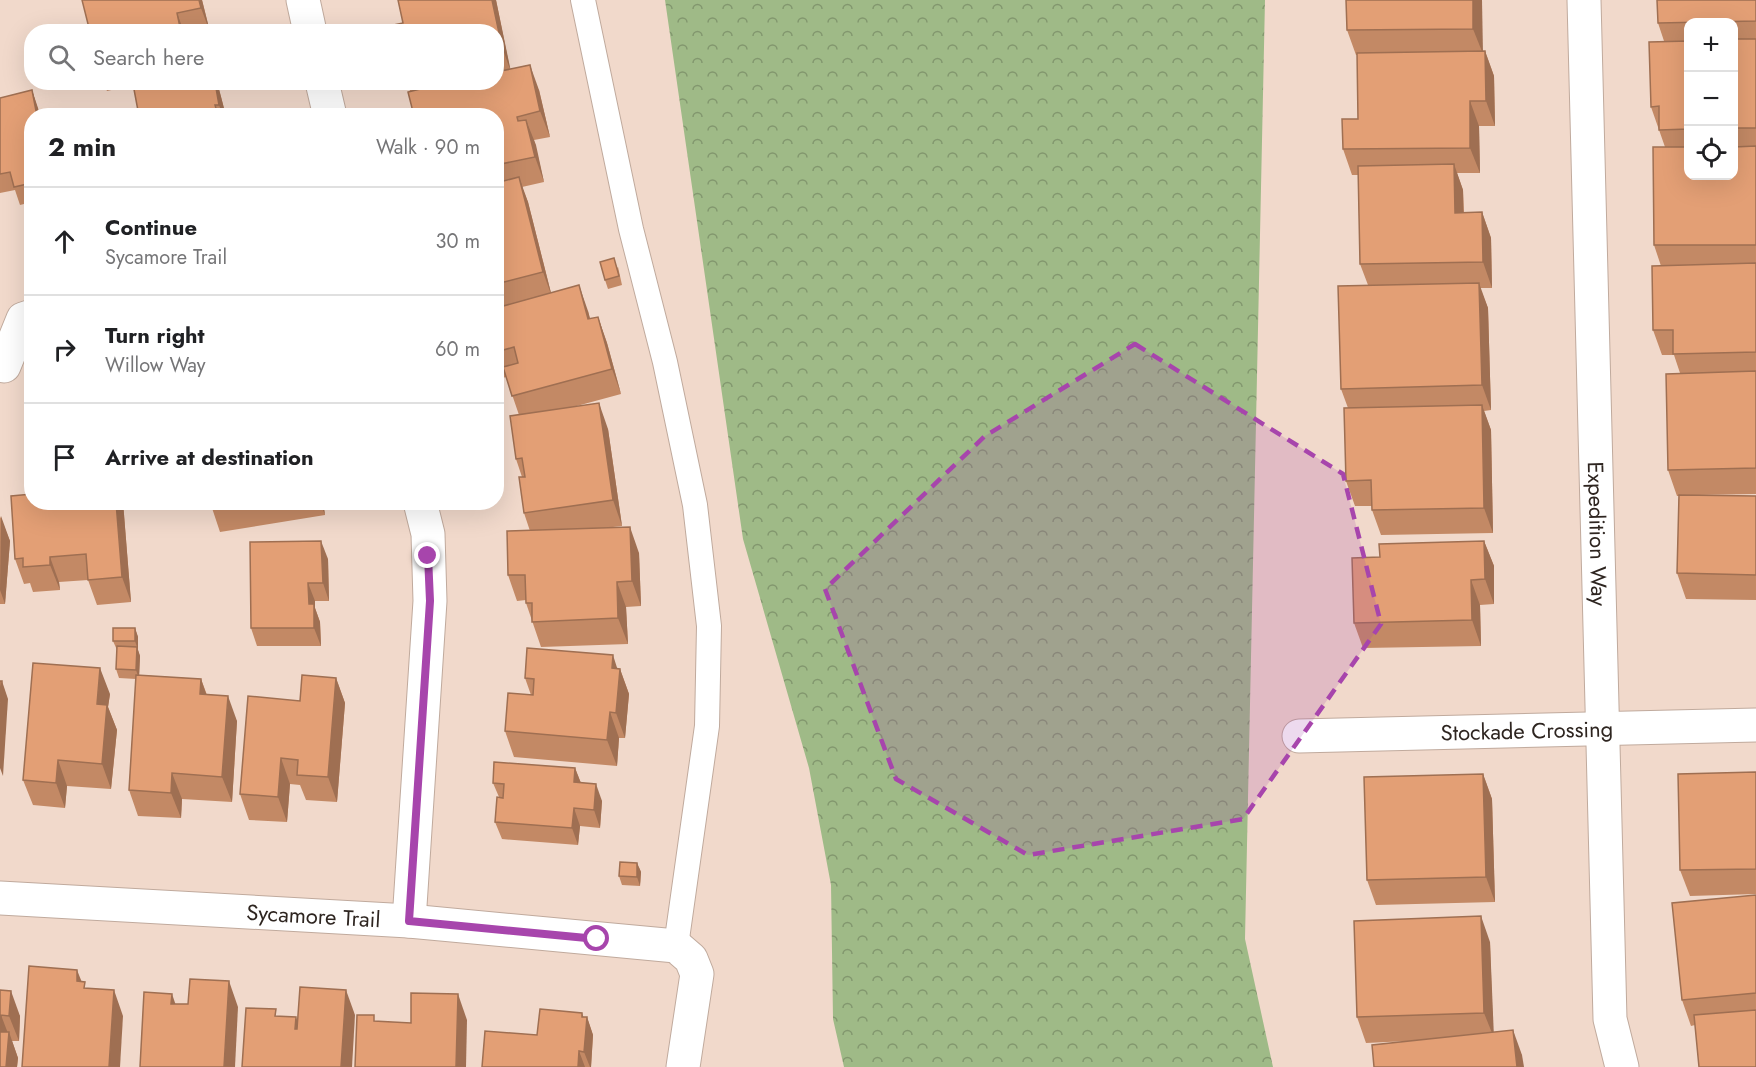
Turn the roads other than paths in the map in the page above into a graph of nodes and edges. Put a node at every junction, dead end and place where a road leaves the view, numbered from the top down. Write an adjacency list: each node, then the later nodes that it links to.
1 (303, 0): 4 (street)
2 (583, 0): 15 (lane)
3 (1584, 0): 11 (street, Expedition Way)
4 (308, 24)
5 (324, 90): 6 (street)
6 (328, 108)
7 (24, 319): 8 (street)
8 (4, 366)
9 (422, 510): 14 (street)
10 (1756, 725): 11 (street, Stockade Crossing)
11 (1602, 729): 12 (street, Stockade Crossing); 17 (street, Expedition Way)
12 (1299, 736)
13 (0, 898): 14 (street, Sycamore Trail)
14 (409, 921): 15 (street, Sycamore Trail)
15 (676, 946): 16 (street)
16 (683, 1067)
17 (1622, 1067)

